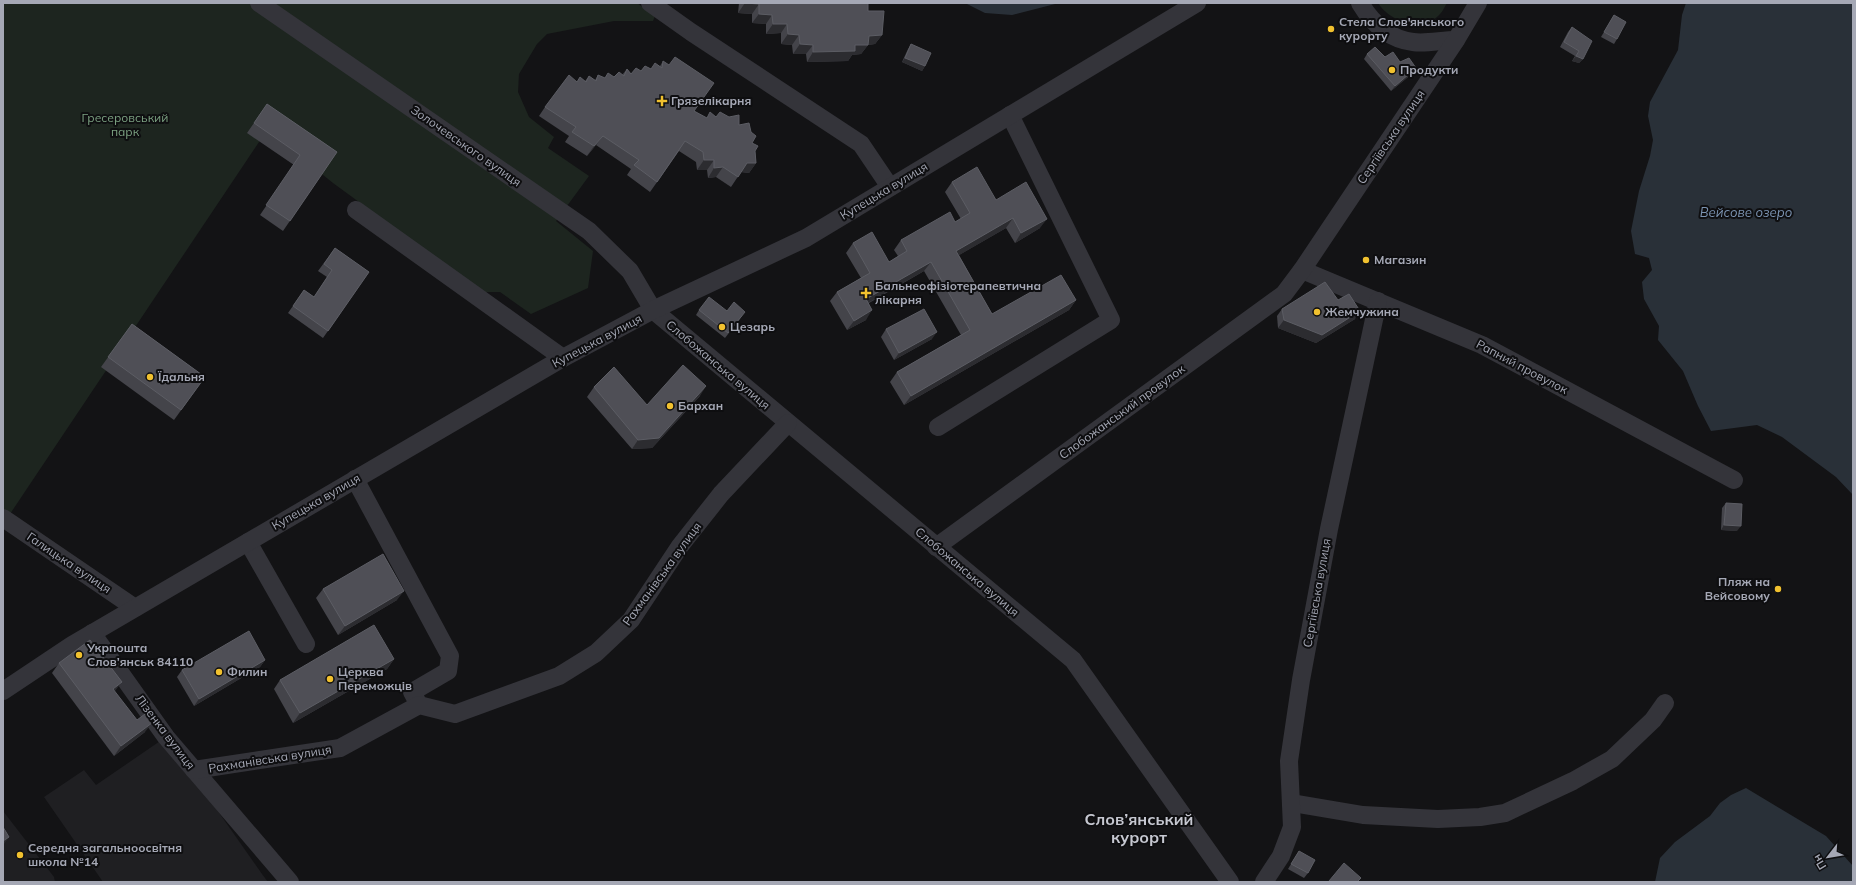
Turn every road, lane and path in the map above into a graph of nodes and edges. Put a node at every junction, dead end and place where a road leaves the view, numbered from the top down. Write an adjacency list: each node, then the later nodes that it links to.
1 (258, 3): 12 (street, Золочевського вулиця)
2 (650, 3): 8 (street)
3 (1197, 3): 7 (street, Купецька вулиця)
4 (1360, 3): 6 (street)
5 (1478, 3): 6 (street, Сергіївська вулиця)
6 (1456, 40): 10 (street, Сергіївська вулиця)
7 (1010, 115): 8 (street, Купецька вулиця); 15 (street)
8 (890, 188): 12 (street, Купецька вулиця)
9 (356, 210): 13 (street)
10 (1302, 270): 11 (street, Рапний провулок); 20 (street, Слобожанський провулок)
11 (1378, 301): 17 (street, Рапний провулок); 28 (street, Сергіївська вулиця)
12 (653, 310): 13 (street, Купецька вулиця); 14 (street, Слобожанська вулиця)
13 (564, 358): 16 (street, Купецька вулиця)
14 (788, 423): 20 (street, Слобожанська вулиця); 26 (street, Рахманівська вулиця)
15 (938, 427)
16 (355, 480): 19 (street, Купецька вулиця); 26 (street)
17 (1734, 480)
18 (3, 518): 21 (street, Галицька вулиця)
19 (248, 542): 21 (street, Купецька вулиця); 23 (street)
20 (936, 547): 30 (street, Слобожанська вулиця)
21 (136, 608): 22 (street, Купецька вулиця)
22 (92, 633): 24 (street, Купецька вулиця); 27 (street, Лізенка вулиця)
23 (306, 644)
24 (3, 690)
25 (1664, 703): 28 (street)
26 (419, 705): 27 (street, Рахманівська вулиця)
27 (194, 770): 29 (street, Лізенка вулиця)
28 (1292, 803): 31 (street, Сергіївська вулиця)
29 (290, 882)
30 (1230, 882)
31 (1264, 882)

